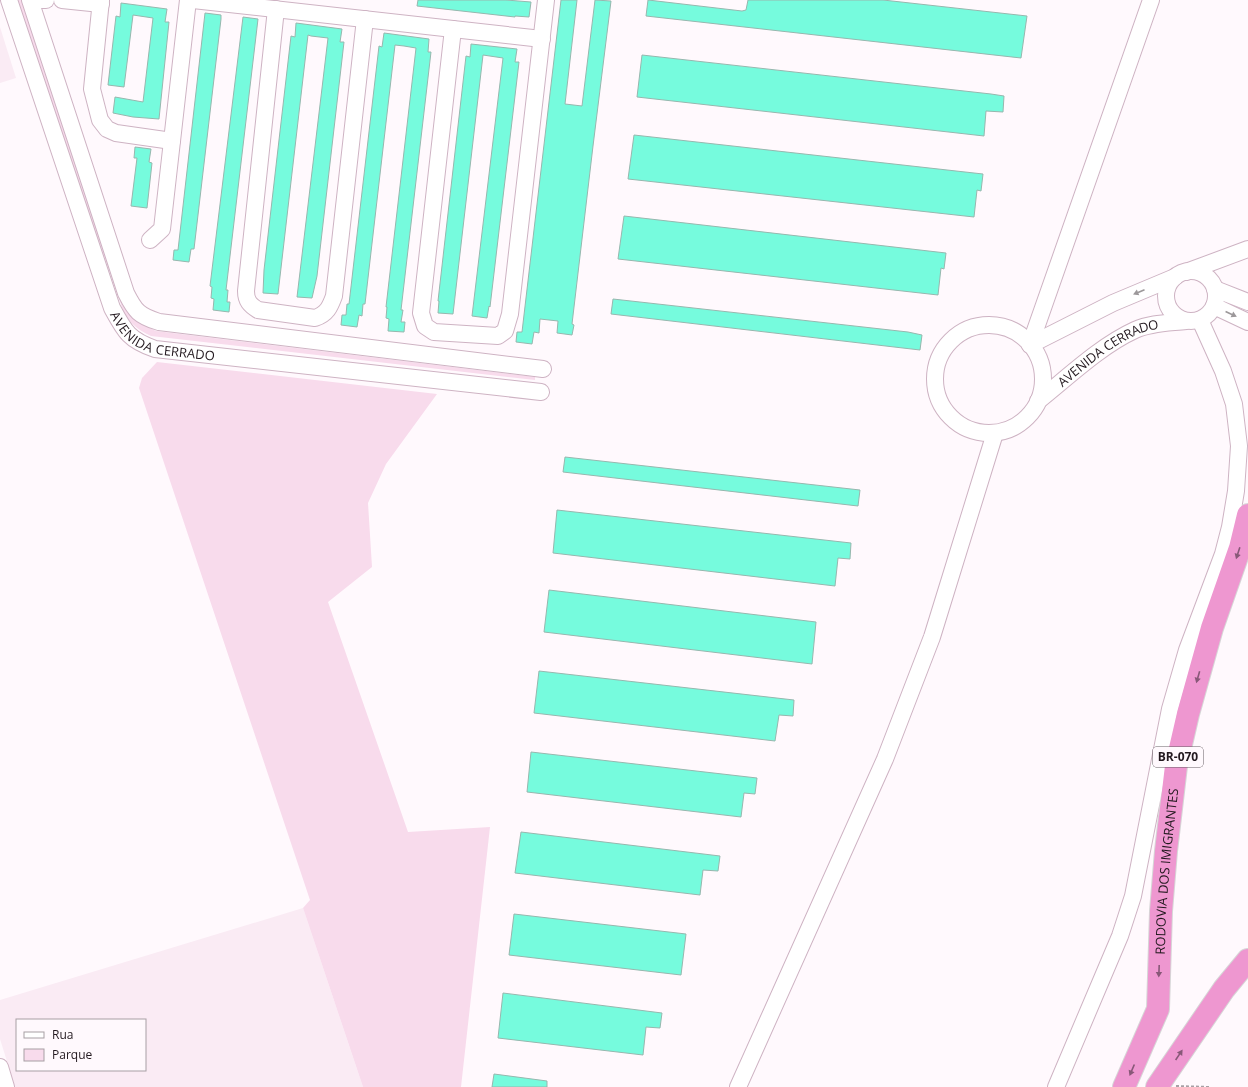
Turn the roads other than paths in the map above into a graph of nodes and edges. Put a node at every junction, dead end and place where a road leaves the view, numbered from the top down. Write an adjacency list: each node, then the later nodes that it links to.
1 (9, 0): 27 (street, AVENIDA CERRADO)
2 (30, 0): 26 (street, AVENIDA CERRADO)
3 (39, 0): 4 (street)
4 (46, 0)
5 (62, 0): 10 (street)
6 (188, 0): 15 (street)
7 (193, 0): 11 (street)
8 (546, 0): 14 (street)
9 (1151, 0): 25 (street)
10 (101, 2): 15 (street)
11 (276, 9): 12 (street); 12 (street)
12 (365, 19): 13 (street)
13 (453, 29): 14 (street); 14 (street)
14 (542, 39)
15 (172, 141): 16 (street)
16 (150, 240)
17 (1248, 249): 18 (street)
18 (1226, 257): 19 (street); 20 (street)
19 (1178, 275): 20 (street); 23 (street, AVENIDA CERRADO); 25 (street, one-way to 25)
20 (1213, 286): 21 (street); 22 (street)
21 (1248, 302)
22 (1214, 306): 23 (street); 24 (street, one-way to 24)
23 (1193, 320): 28 (street, AVENIDA CERRADO); 35 (street)
24 (1248, 322)
25 (1030, 345): 28 (street, AVENIDA CERRADO); 29 (street, AVENIDA CERRADO)
26 (543, 369)
27 (541, 392)
28 (1038, 402): 29 (street, AVENIDA CERRADO)
29 (995, 433): 34 (street)
30 (1248, 515): 36 (highway, RODOVIA DOS IMIGRANTES / BR-070, one-way to 36)
31 (1248, 960): 37 (highway, one-way to 31)
32 (0, 1067): 33 (street)
33 (6, 1087)
34 (738, 1087)
35 (1056, 1087)
36 (1124, 1087)
37 (1157, 1087)

